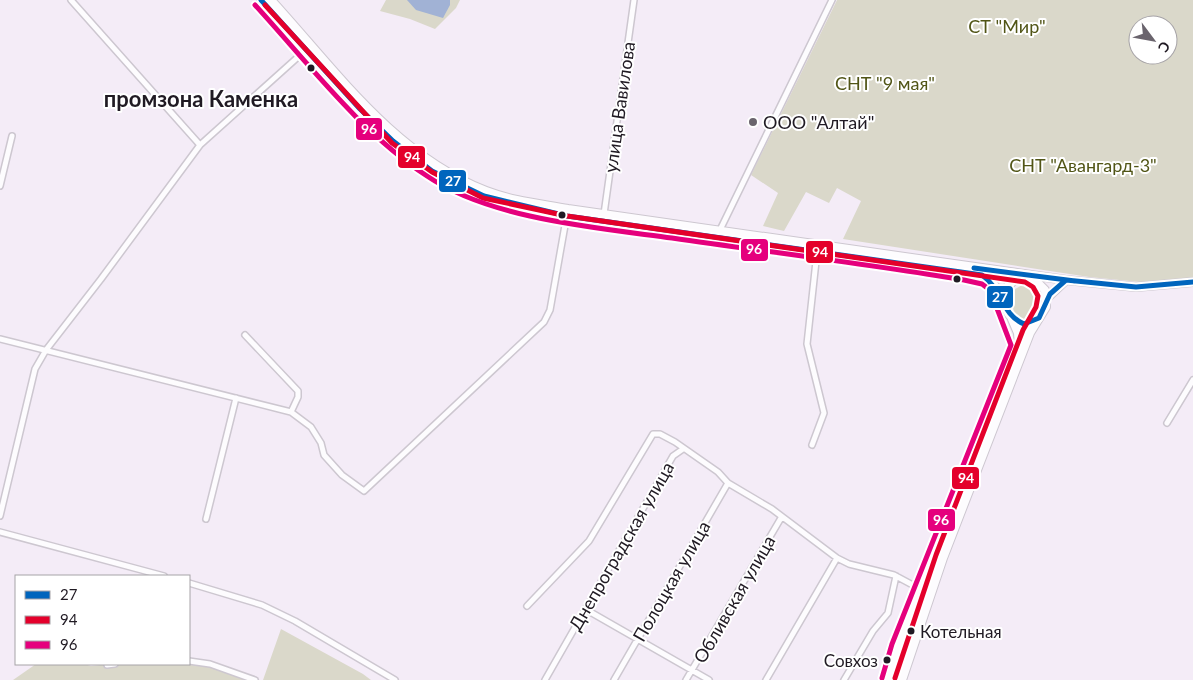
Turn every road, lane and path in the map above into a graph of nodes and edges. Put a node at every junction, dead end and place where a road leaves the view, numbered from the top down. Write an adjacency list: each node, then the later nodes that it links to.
1 (71, 0): 8 (street)
2 (261, 0): 6 (main road)
3 (271, 0): 6 (main road)
4 (634, 0): 11 (street, улица Вавилова)
5 (832, 0): 12 (street)
6 (309, 47): 8 (street); 10 (main road)
7 (12, 136): 9 (street)
8 (200, 145): 23 (street)
9 (0, 186)
10 (567, 213): 11 (main road); 13 (main road); 26 (street)
11 (604, 214): 12 (main road)
12 (719, 232): 14 (main road)
13 (817, 252): 17 (main road); 28 (street)
14 (1024, 275): 15 (main road); 17 (main road); 18 (main road)
15 (1066, 280): 16 (main road); 18 (main road)
16 (1193, 282)
17 (1003, 298): 19 (main road)
18 (1047, 298): 20 (main road)
19 (1012, 319): 20 (main road); 39 (main road)
20 (1038, 320): 54 (main road)
21 (245, 335): 26 (street)
22 (0, 339): 23 (street)
23 (46, 350): 25 (street); 31 (street)
24 (1193, 380): 27 (street)
25 (236, 398): 26 (street); 33 (street)
26 (291, 412)
27 (1167, 423)
28 (812, 445)
29 (683, 449): 30 (street); 40 (street, Днепроградская улица); 41 (street, Днепроградская улица)
30 (728, 483): 32 (street); 42 (street, Полоцкая улица)
31 (0, 516)
32 (781, 518): 35 (street); 44 (street, Обливская улица)
33 (206, 520)
34 (0, 532): 36 (street)
35 (838, 558): 37 (street); 51 (street)
36 (160, 575)
37 (896, 576): 39 (street); 52 (street)
38 (190, 583): 46 (street)
39 (922, 590): 53 (main road)
40 (527, 606)
41 (585, 609): 42 (street); 47 (street, Днепроградская улица)
42 (638, 639): 44 (street); 48 (street, Полоцкая улица)
43 (190, 661): 45 (street)
44 (692, 670): 49 (street, Обливская улица); 50 (street)
45 (255, 680)
46 (395, 680)
47 (545, 680)
48 (614, 680)
49 (686, 680)
50 (709, 680)
51 (766, 680)
52 (844, 680)
53 (889, 680)
54 (902, 680)

